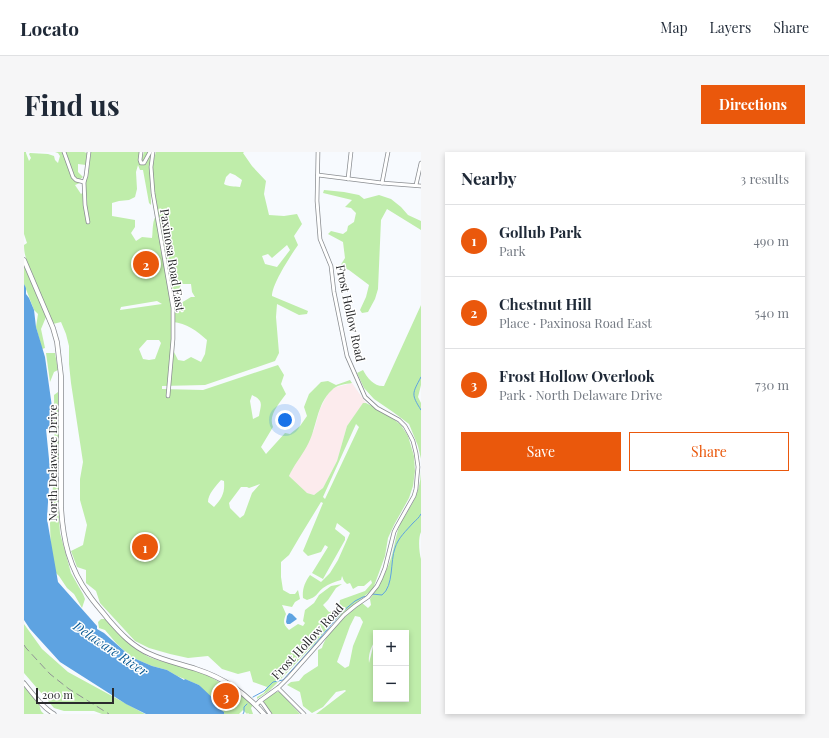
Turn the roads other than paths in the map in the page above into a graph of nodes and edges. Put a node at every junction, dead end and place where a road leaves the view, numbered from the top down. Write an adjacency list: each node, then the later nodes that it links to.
1 (64, 152): 12 (street)
2 (89, 152): 12 (street)
3 (141, 152): 4 (street)
4 (150, 152)
5 (153, 152): 18 (street, Paxinosa Road East)
6 (318, 152): 10 (street, Frost Hollow Road)
7 (351, 152): 11 (street)
8 (388, 152): 13 (street)
9 (421, 163): 14 (street)
10 (318, 175): 11 (street); 20 (street, Frost Hollow Road)
11 (348, 179): 13 (street)
12 (84, 182): 16 (street)
13 (382, 183): 14 (street)
14 (416, 186): 15 (street)
15 (421, 186)
16 (88, 222)
17 (24, 260): 22 (main road, North Delaware Drive)
18 (168, 396)
19 (24, 683): 23 (street)
20 (278, 688): 21 (street, Frost Hollow Road); 28 (street)
21 (260, 701): 22 (street, Frost Hollow Road); 27 (street)
22 (256, 705): 26 (main road, North Delaware Drive)
23 (46, 708): 24 (street); 25 (street)
24 (46, 714)
25 (54, 714)
26 (264, 714)
27 (270, 714)
28 (304, 714)

